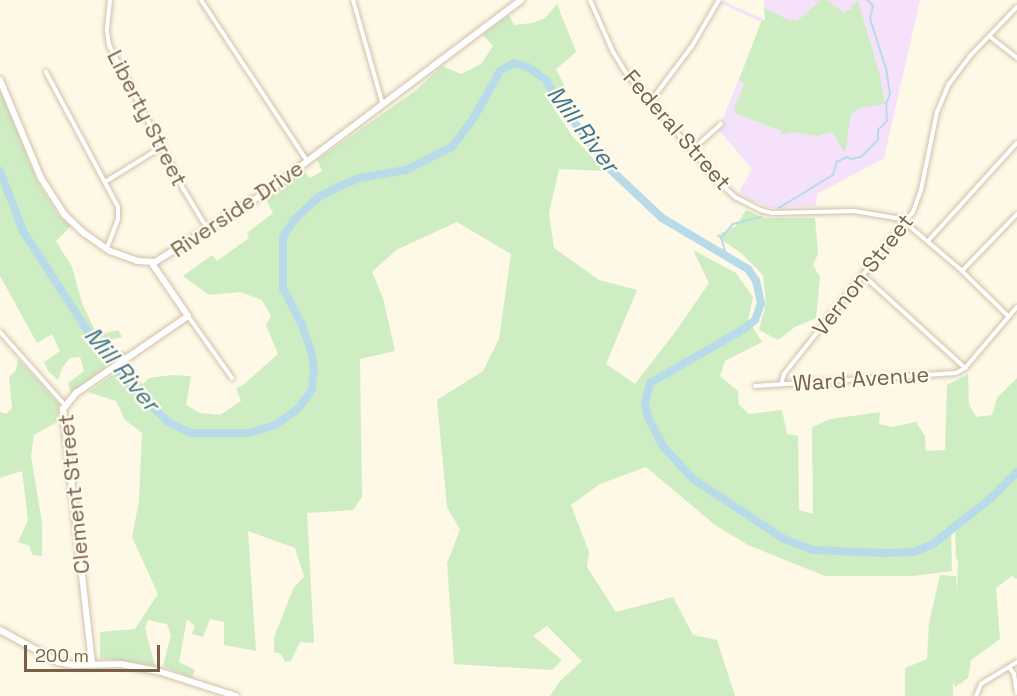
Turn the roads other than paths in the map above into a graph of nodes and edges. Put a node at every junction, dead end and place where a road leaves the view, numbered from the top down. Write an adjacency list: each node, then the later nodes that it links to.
1 (110, 0): 16 (street, Liberty Street)
2 (201, 0): 18 (street)
3 (353, 0): 13 (street)
4 (521, 0): 13 (street, Riverside Drive)
5 (590, 0): 12 (street, Federal Street)
6 (719, 0): 12 (street)
7 (1017, 7): 8 (street, Vernon Street)
8 (989, 36): 9 (street); 21 (street, Vernon Street)
9 (1017, 58)
10 (46, 72): 19 (street)
11 (0, 80): 24 (street, Riverside Drive)
12 (651, 102): 17 (street, Federal Street)
13 (383, 106): 18 (street, Riverside Drive)
14 (721, 124): 17 (street)
15 (1017, 143): 23 (street)
16 (163, 146): 19 (street); 22 (street, Liberty Street)
17 (692, 150): 21 (street, Federal Street)
18 (307, 162): 22 (street, Riverside Drive)
19 (105, 182): 24 (street)
20 (1017, 214): 26 (street)
21 (907, 222): 23 (street); 27 (street, Vernon Street)
22 (209, 230): 25 (street, Riverside Drive)
23 (927, 241): 26 (street)
24 (107, 249): 25 (street, Riverside Drive)
25 (151, 262): 29 (street)
26 (962, 271): 30 (street)
27 (864, 276): 32 (street); 34 (street, Vernon Street)
28 (1017, 307): 30 (street)
29 (188, 316): 33 (street); 36 (street, Clement Street)
30 (1008, 316): 32 (street)
31 (0, 332): 36 (street)
32 (965, 368): 34 (street, Ward Avenue)
33 (232, 378)
34 (781, 384): 35 (street, Ward Avenue)
35 (755, 386)
36 (64, 404): 39 (street, Clement Street)
37 (0, 630): 39 (street)
38 (1017, 662): 40 (street)
39 (92, 663): 42 (street)
40 (1009, 667): 41 (street); 43 (street)
41 (1017, 693)
42 (236, 696)
43 (976, 696)

